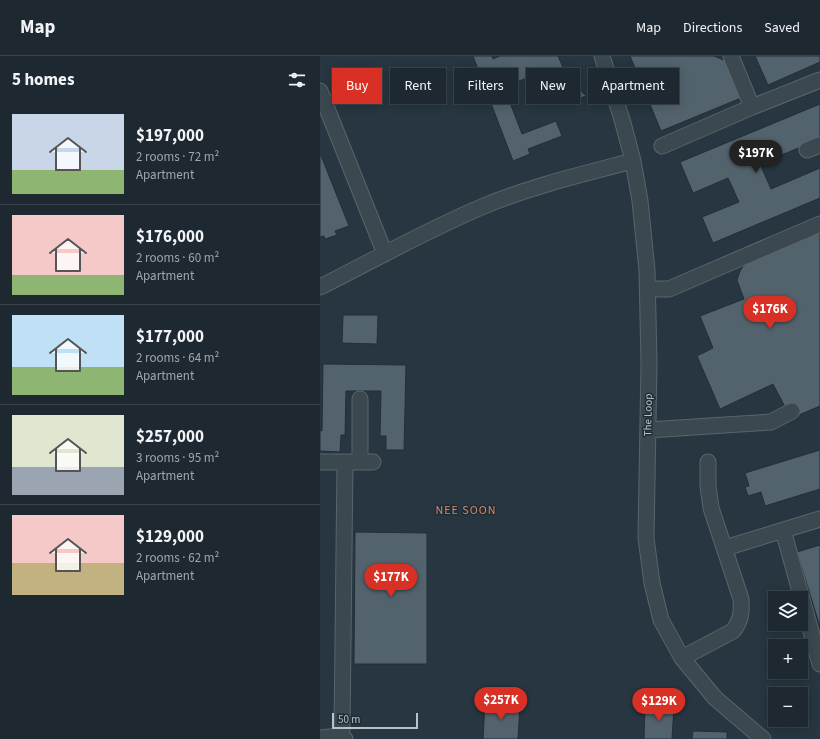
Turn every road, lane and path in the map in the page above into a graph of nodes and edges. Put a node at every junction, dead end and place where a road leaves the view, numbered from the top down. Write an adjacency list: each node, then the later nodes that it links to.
1 (602, 56): 7 (lane, The Loop)
2 (731, 56): 5 (lane)
3 (820, 80): 5 (lane)
4 (320, 91): 9 (lane)
5 (752, 106): 6 (lane)
6 (662, 146)
7 (633, 161): 9 (lane); 11 (lane, The Loop)
8 (820, 224): 11 (lane)
9 (385, 254): 10 (lane)
10 (320, 287)
11 (648, 289): 14 (lane, The Loop)
12 (360, 399): 16 (lane)
13 (792, 411): 14 (lane)
14 (648, 430): 21 (lane, The Loop)
15 (320, 462): 16 (lane)
16 (360, 462): 24 (lane)
17 (708, 462): 20 (lane)
18 (820, 519): 19 (lane)
19 (783, 530): 20 (lane); 22 (lane)
20 (725, 548): 21 (lane)
21 (682, 658): 25 (lane, The Loop)
22 (820, 664)
23 (320, 738): 24 (lane)
24 (342, 738)
25 (763, 739)

